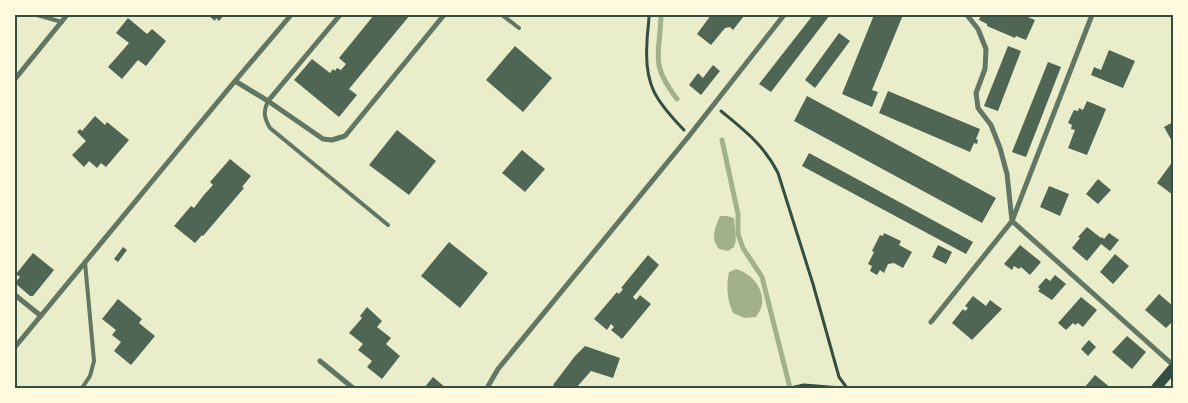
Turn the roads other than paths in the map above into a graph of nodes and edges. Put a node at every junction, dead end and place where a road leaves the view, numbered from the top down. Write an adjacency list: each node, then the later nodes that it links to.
1 (37, 15): 10 (lane)
2 (67, 15): 10 (street)
3 (291, 15): 13 (street)
4 (340, 15): 14 (street)
5 (444, 15): 14 (street)
6 (502, 15): 11 (lane)
7 (967, 15): 15 (street)
8 (1092, 15): 15 (street)
9 (780, 16): 26 (street)
10 (62, 22): 12 (street)
11 (519, 28)
12 (15, 79)
13 (235, 80): 14 (street); 17 (street)
14 (268, 101): 16 (lane)
15 (1012, 221): 20 (street); 23 (street)
16 (388, 225)
17 (85, 262): 19 (street); 24 (lane)
18 (15, 295): 19 (street)
19 (41, 316): 21 (street)
20 (931, 322)
21 (15, 347)
22 (320, 361): 25 (street)
23 (1173, 367): 27 (main road)
24 (82, 388)
25 (353, 388)
26 (487, 388)
27 (1156, 388)

